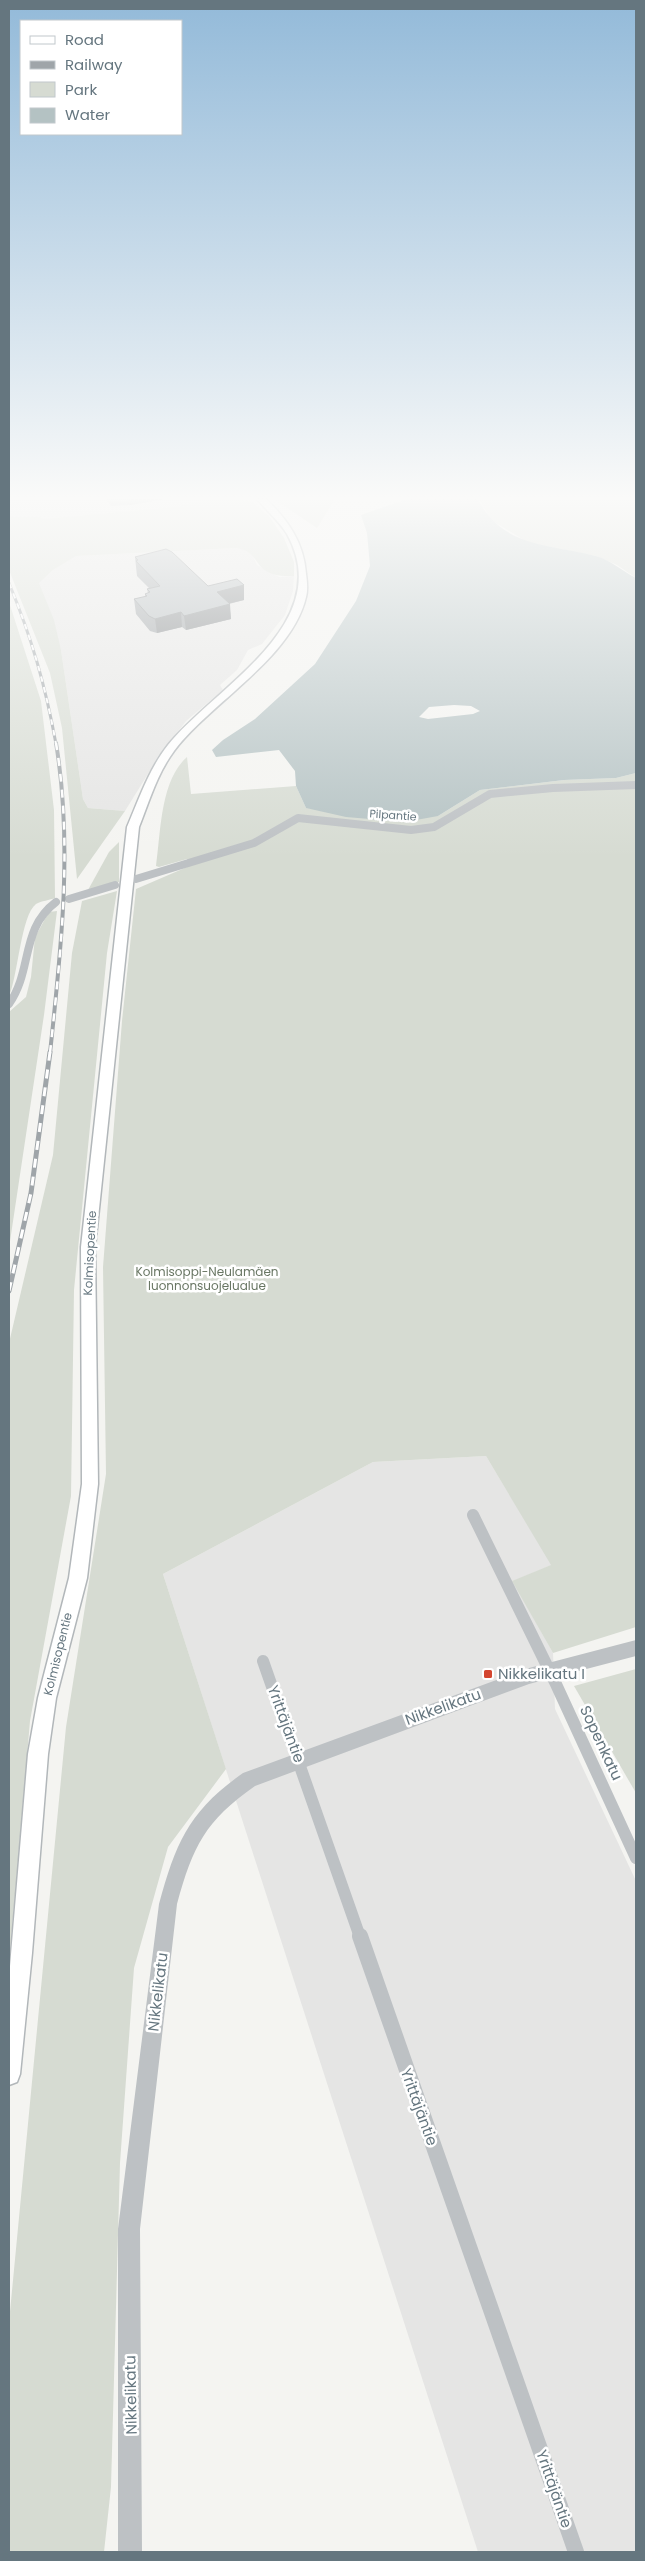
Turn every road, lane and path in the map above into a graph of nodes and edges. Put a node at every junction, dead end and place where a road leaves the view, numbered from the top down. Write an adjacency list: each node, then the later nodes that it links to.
1 (292, 619): 14 (main road, Kolmisopentie)
2 (636, 786): 3 (street, Pilpantie)
3 (136, 879)
4 (115, 885): 5 (street)
5 (69, 899)
6 (56, 902): 7 (street)
7 (9, 1004)
8 (473, 1515): 11 (street, Sopenkatu)
9 (636, 1648): 11 (street, Nikkelikatu)
10 (263, 1661): 12 (street, Yrittäjäntie)
11 (549, 1670): 12 (street, Nikkelikatu); 13 (street, Sopenkatu)
12 (299, 1760): 15 (street, Nikkelikatu); 16 (street, Yrittäjäntie)
13 (636, 1858)
14 (9, 2074)
15 (130, 2552)
16 (576, 2552)

